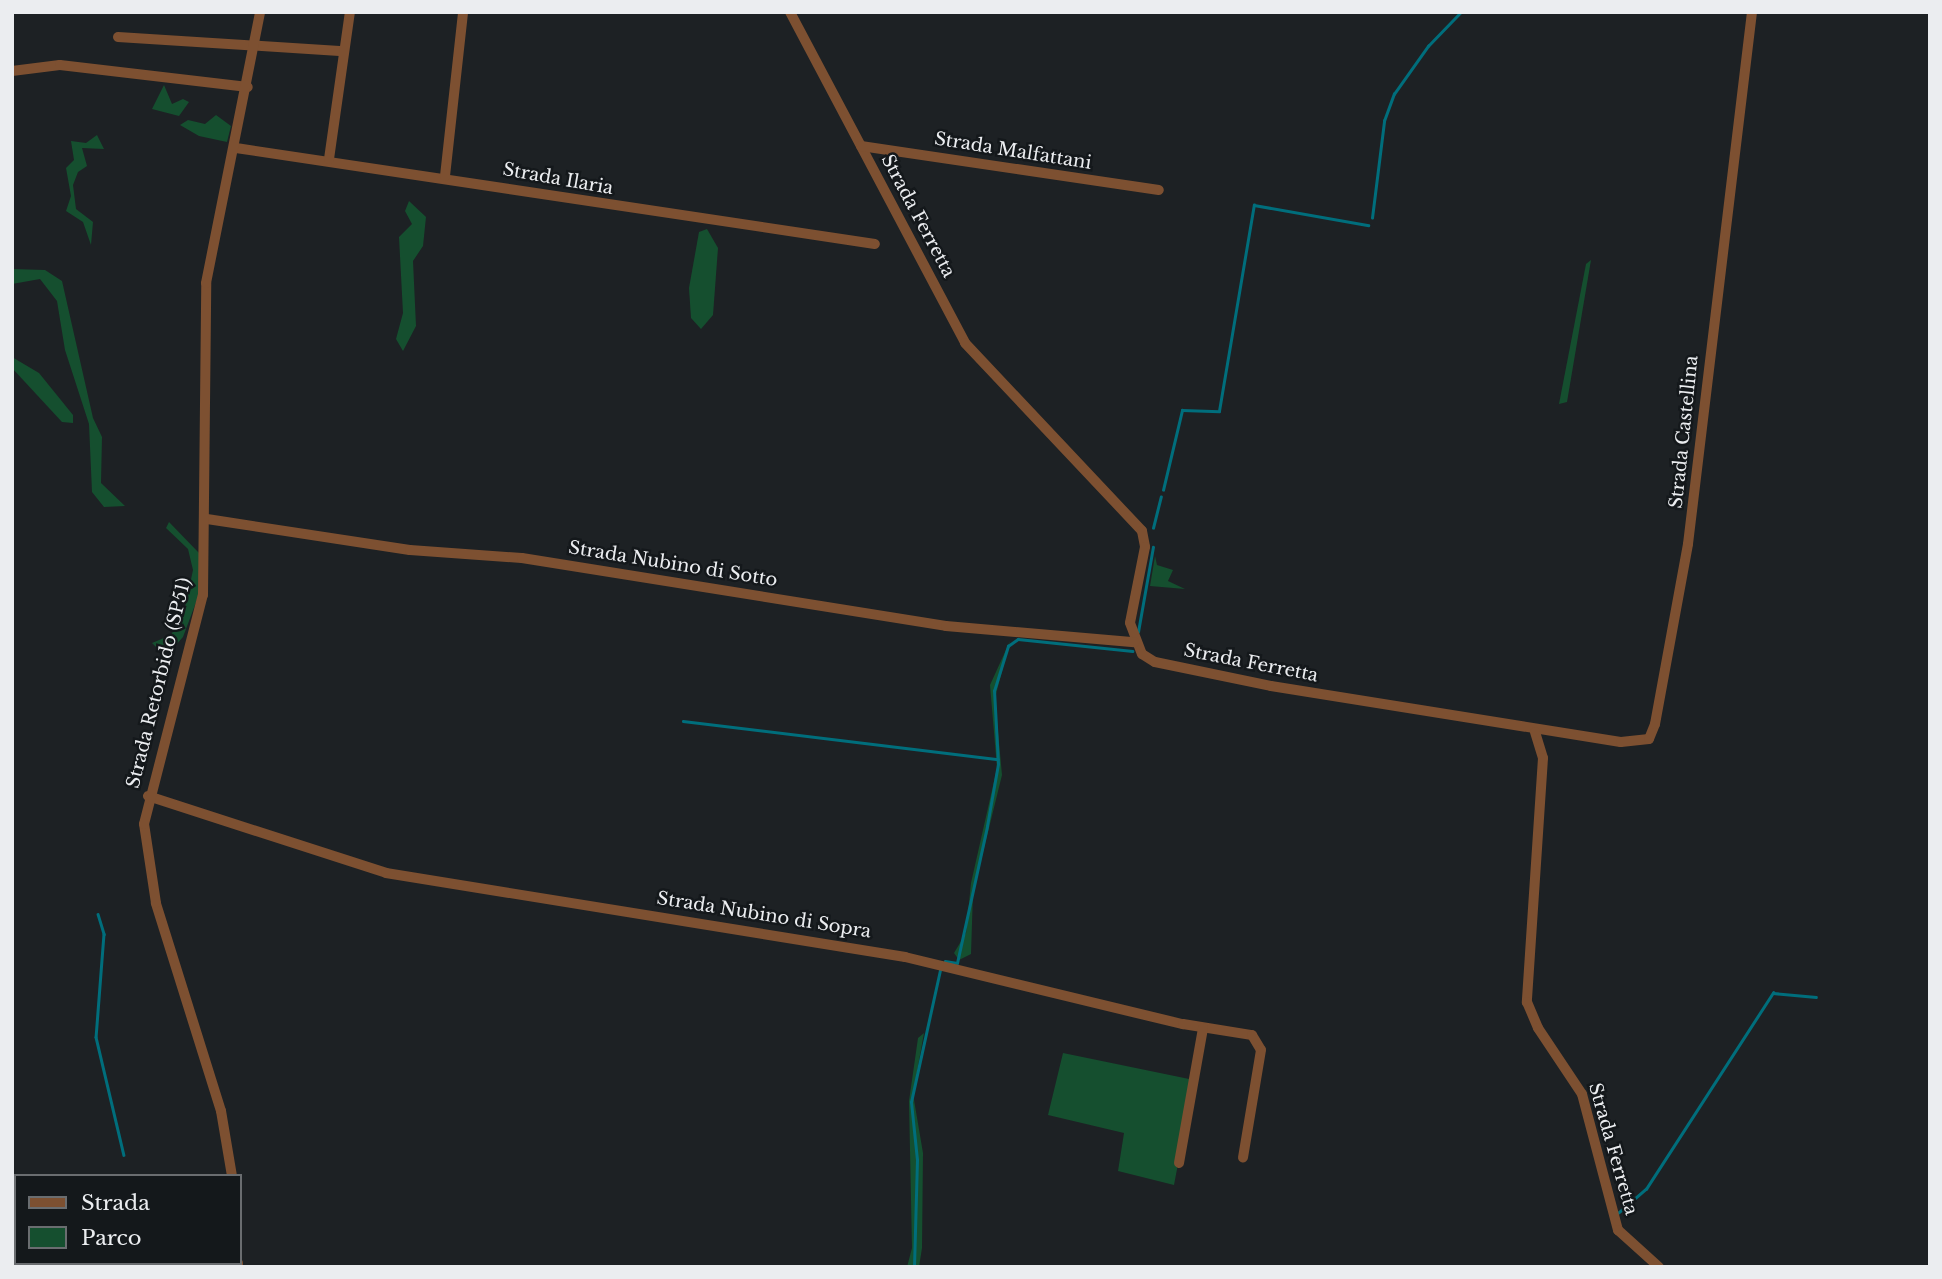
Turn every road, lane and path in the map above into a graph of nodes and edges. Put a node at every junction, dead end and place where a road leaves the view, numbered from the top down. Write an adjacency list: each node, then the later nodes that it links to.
1 (260, 12): 7 (street, Strada Retorbido (SP51))
2 (350, 12): 8 (street)
3 (463, 12): 14 (street)
4 (790, 12): 11 (street, Strada Ferretta)
5 (1752, 12): 20 (street, Strada Castellina)
6 (118, 37): 7 (street)
7 (256, 43): 8 (street); 10 (street, Strada Retorbido (SP51))
8 (341, 51): 13 (street)
9 (12, 71): 10 (street)
10 (248, 87): 12 (street, Strada Retorbido (SP51))
11 (861, 146): 15 (street, Strada Malfattani); 18 (street, Strada Ferretta)
12 (236, 148): 13 (street, Strada Ilaria); 17 (street, Strada Retorbido (SP51))
13 (329, 159): 14 (street, Strada Ilaria)
14 (445, 176): 16 (street, Strada Ilaria)
15 (1159, 190)
16 (874, 244)
17 (207, 519): 18 (street, Strada Nubino di Sotto); 22 (street, Strada Retorbido (SP51))
18 (1134, 642): 19 (street, Strada Ferretta)
19 (1535, 732): 20 (street, Strada Castellina); 21 (street)
20 (1556, 734): 21 (street)
21 (1543, 746): 27 (street, Strada Ferretta)
22 (148, 796): 23 (street, Strada Nubino di Sopra); 26 (street, Strada Retorbido (SP51))
23 (1203, 1028): 24 (street, Strada Nubino di Sopra); 25 (street)
24 (1243, 1158)
25 (1179, 1163)
26 (232, 1174)
27 (1659, 1267)

